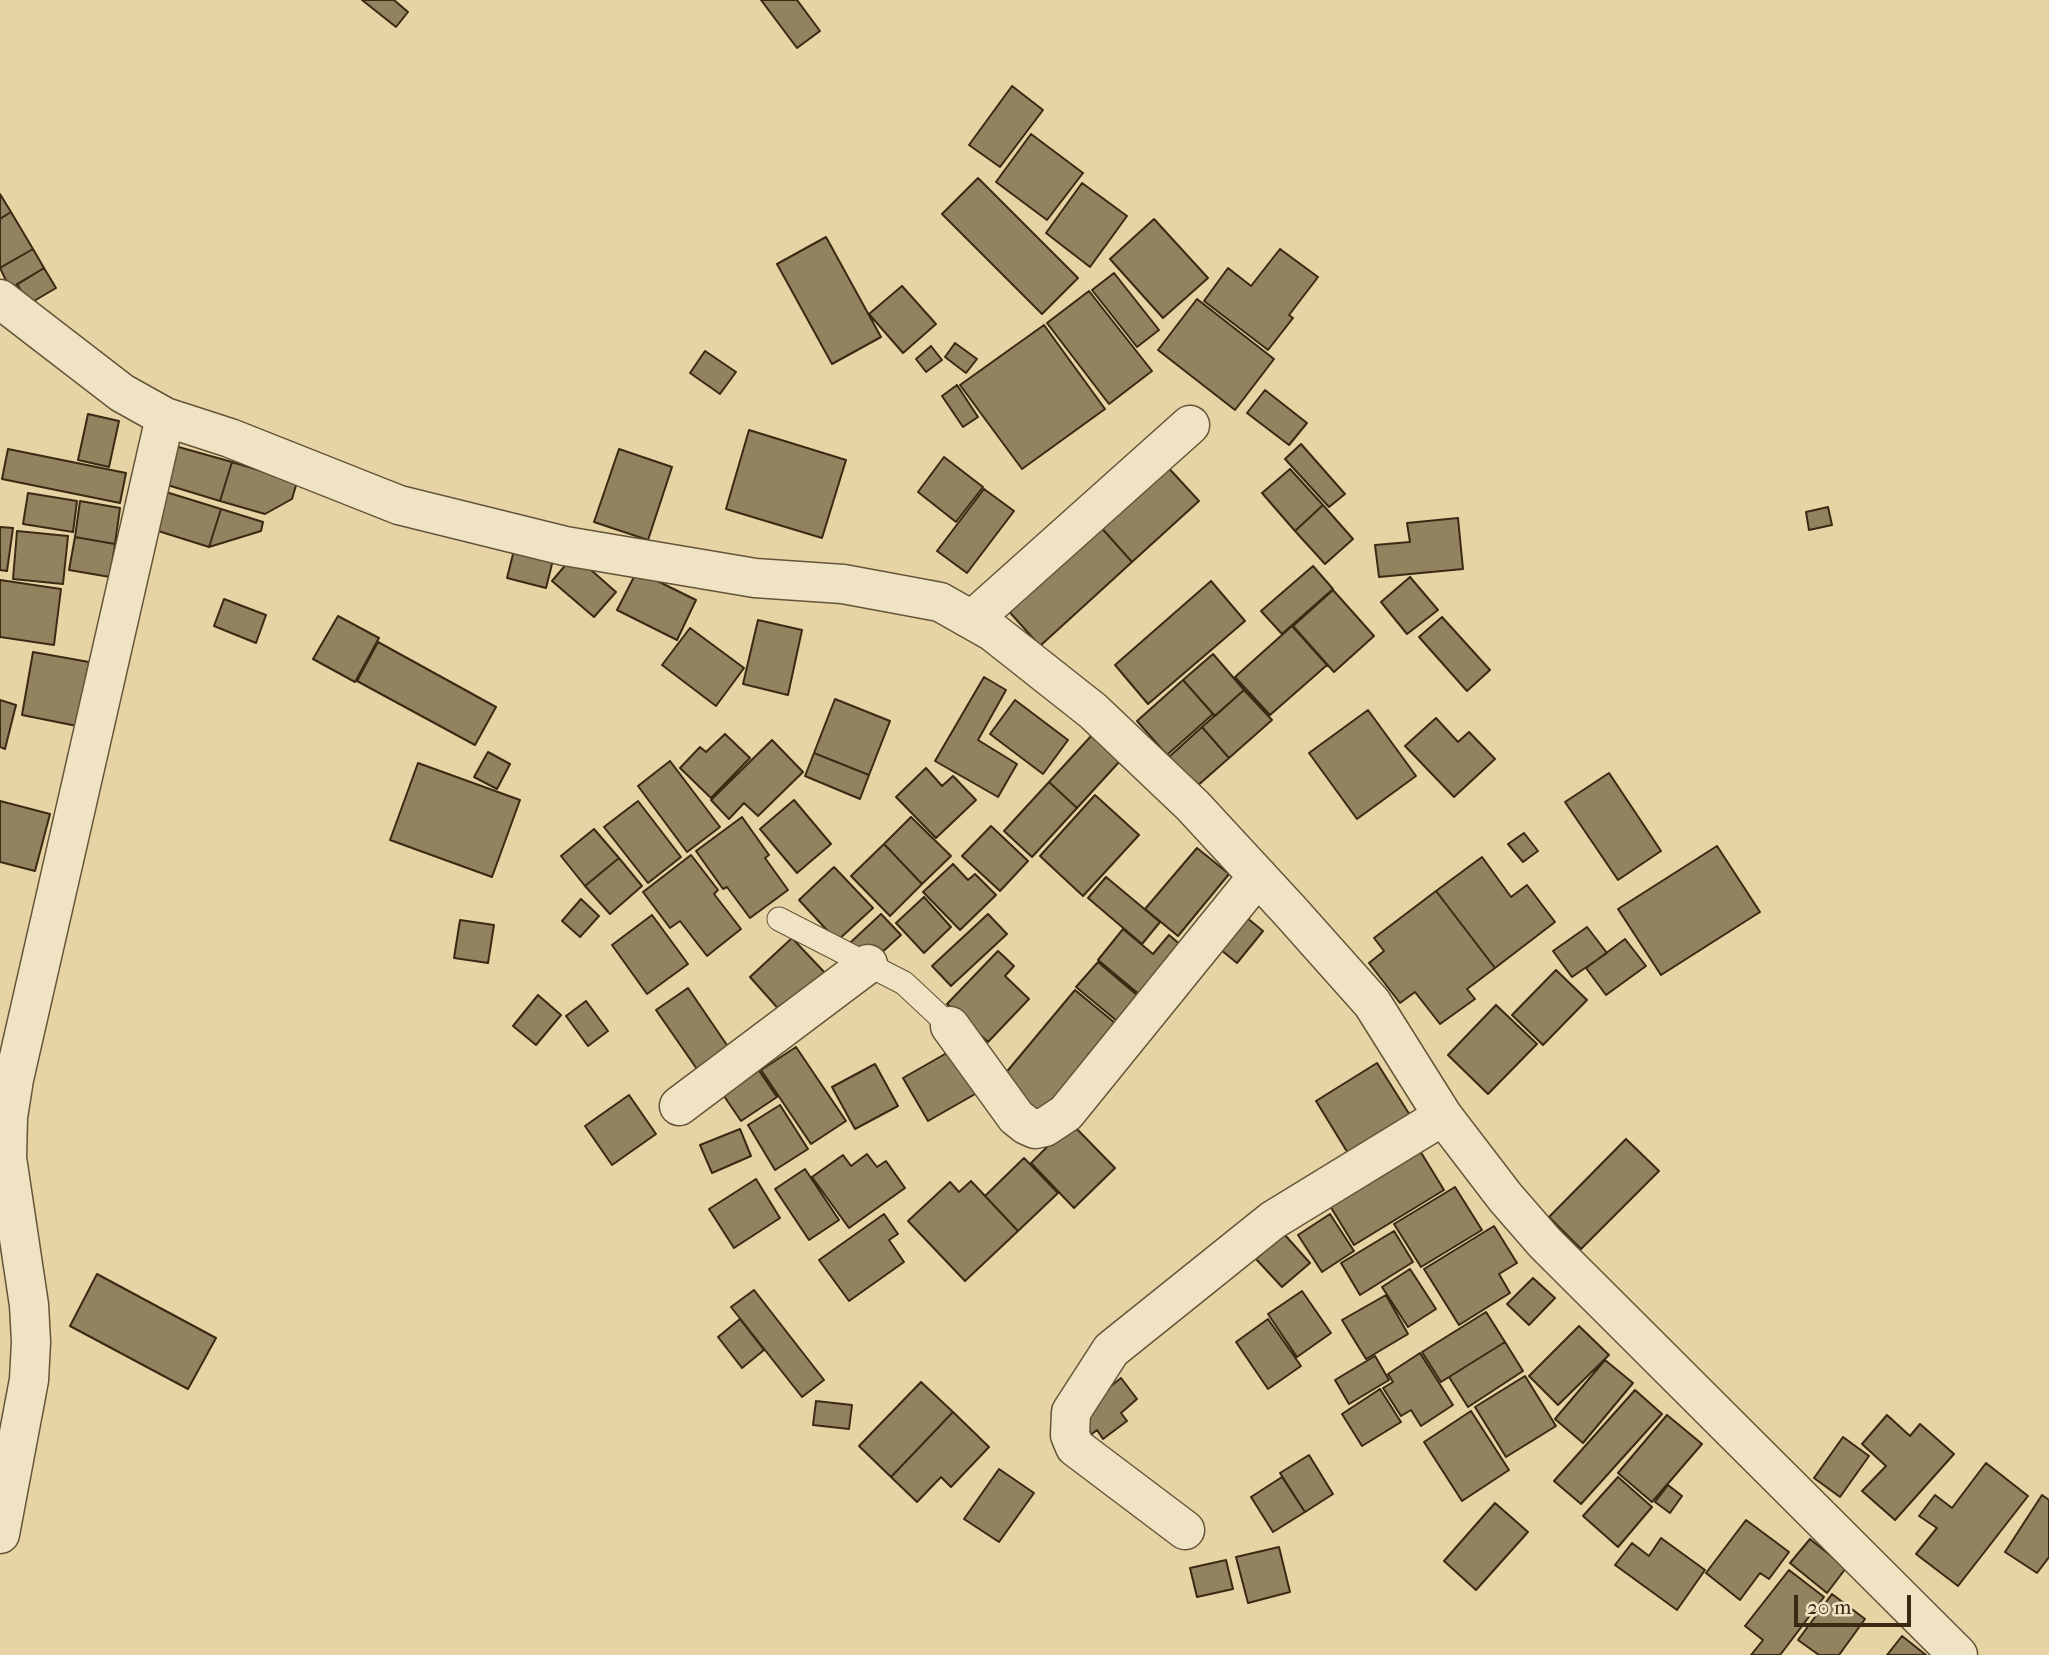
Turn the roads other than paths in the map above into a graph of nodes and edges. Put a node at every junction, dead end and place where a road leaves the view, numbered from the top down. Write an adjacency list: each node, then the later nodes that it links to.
1 (0, 299): 2 (street)
2 (165, 417): 4 (street); 12 (street)
3 (1190, 425): 4 (street)
4 (972, 620): 5 (street)
5 (1258, 876): 8 (street); 10 (street)
6 (779, 919): 7 (lane)
7 (868, 964): 8 (lane); 9 (street)
8 (950, 1026)
9 (679, 1106)
10 (1443, 1116): 11 (street); 13 (street)
11 (1185, 1530)
12 (0, 1534)
13 (1958, 1655)

